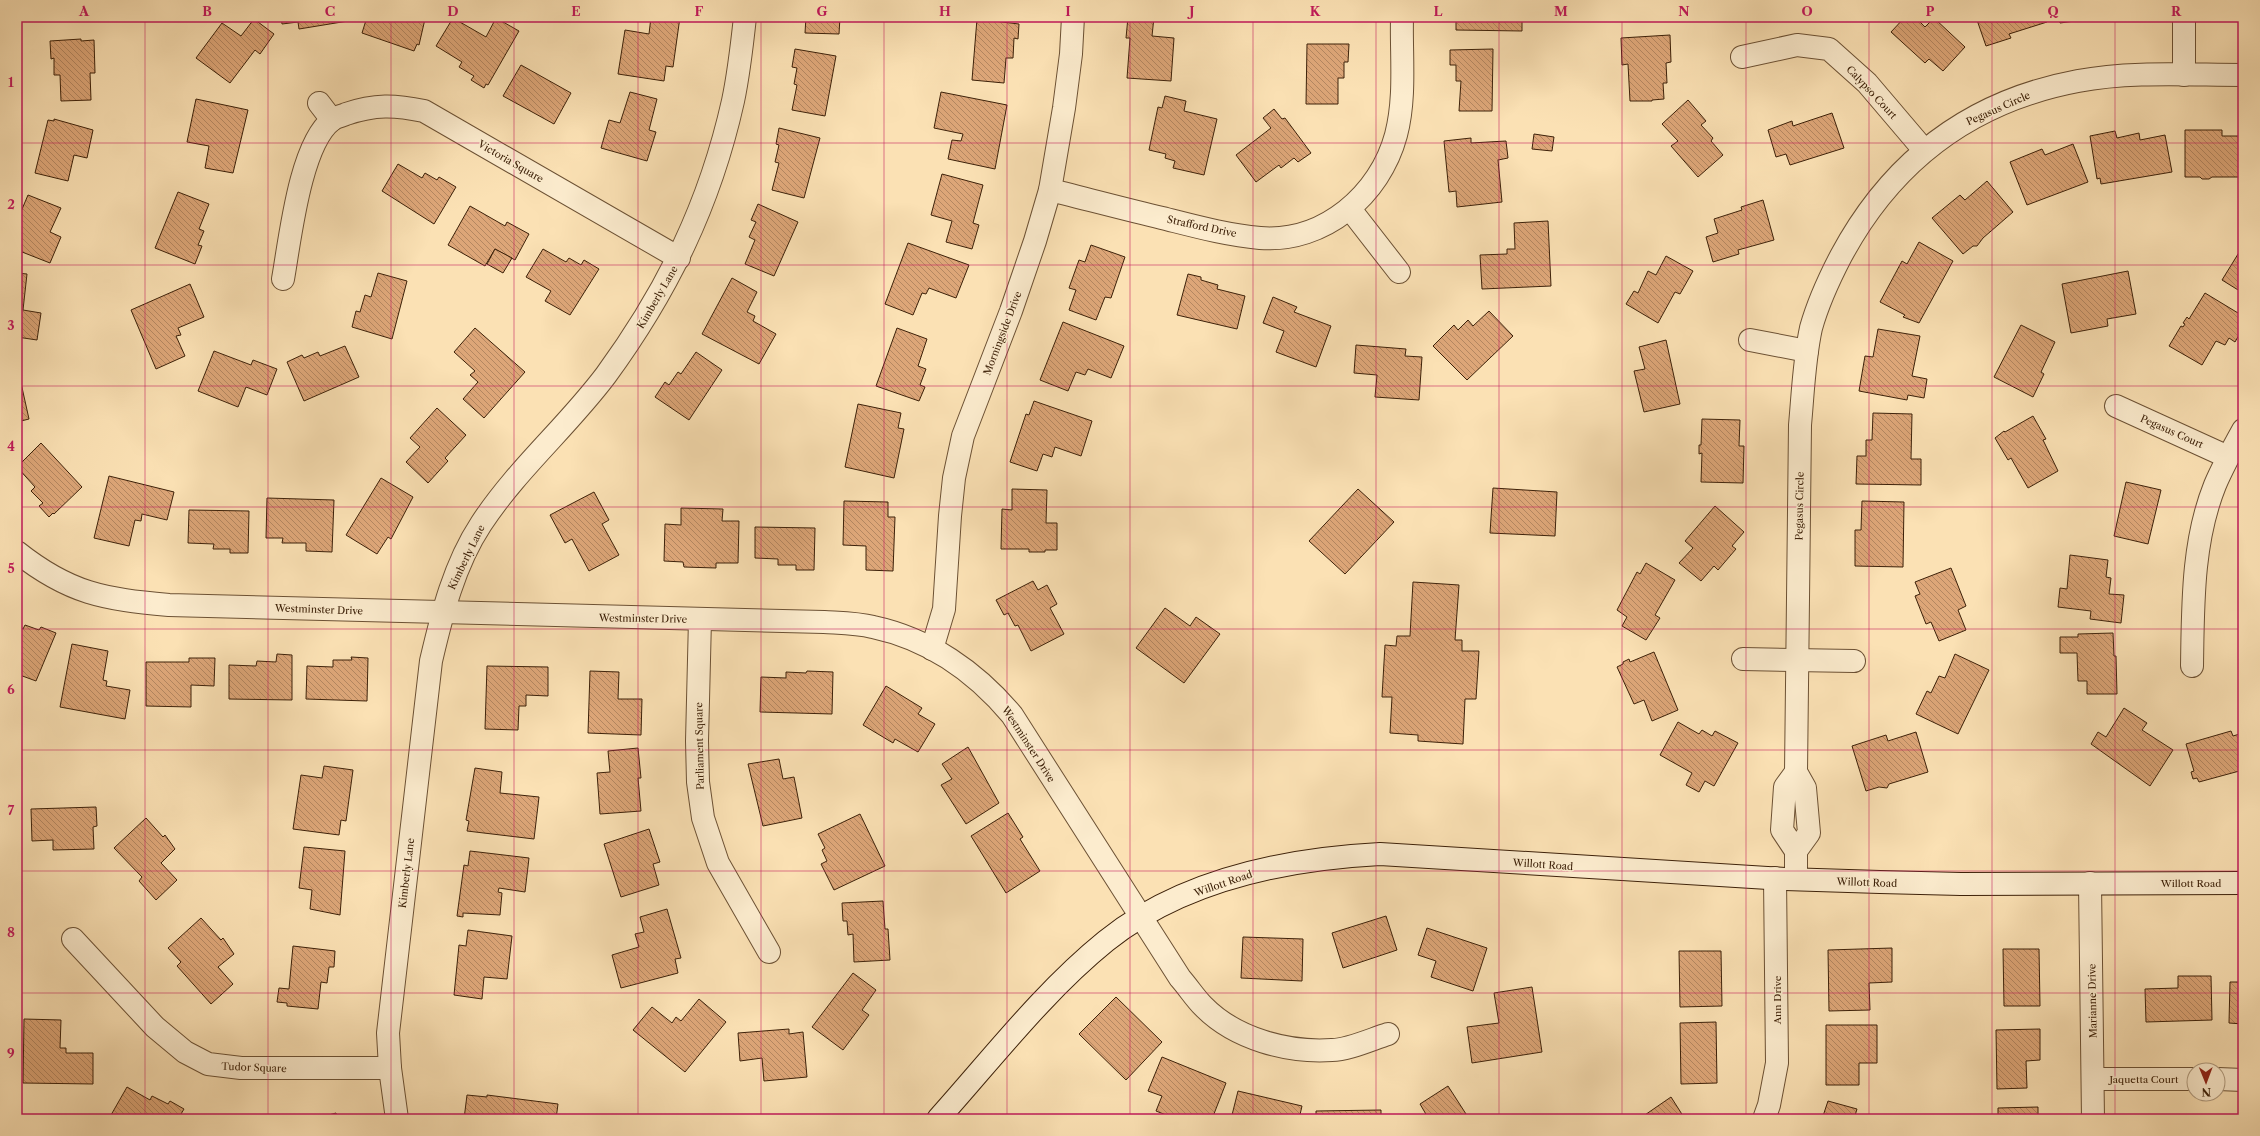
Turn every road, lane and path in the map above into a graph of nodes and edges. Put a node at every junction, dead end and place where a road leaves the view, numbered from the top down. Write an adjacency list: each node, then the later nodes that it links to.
1 (745, 17): 11 (street, Kimberly Lane)
2 (1072, 17): 9 (street, Morningside Drive)
3 (1402, 17): 10 (street, Strafford Drive)
4 (2184, 17): 7 (street)
5 (1742, 57): 8 (street, Calypso Court)
6 (2243, 74): 7 (street, Pegasus Circle)
7 (2184, 75): 8 (street, Pegasus Circle)
8 (1924, 150): 15 (street, Pegasus Circle)
9 (1050, 190): 10 (street, Strafford Drive); 22 (street, Morningside Drive)
10 (1350, 209): 12 (street)
11 (680, 258): 13 (street, Victoria Square); 20 (street, Kimberly Lane)
12 (1399, 272)
13 (283, 279)
14 (1750, 340): 15 (street)
15 (1807, 351): 24 (street, Pegasus Circle)
16 (2116, 406): 18 (street, Pegasus Court)
17 (2243, 430): 18 (street)
18 (2228, 457): 26 (street)
19 (17, 552): 20 (street, Westminster Drive)
20 (442, 613): 21 (street, Westminster Drive); 35 (street, Kimberly Lane)
21 (700, 619): 22 (street, Westminster Drive); 33 (street, Parliament Square)
22 (932, 649): 31 (street, Westminster Drive)
23 (1743, 659): 24 (street)
24 (1797, 660): 25 (street); 28 (street, Pegasus Circle)
25 (1854, 661)
26 (2192, 666)
27 (1775, 878): 28 (street, Willott Road); 31 (street, Willott Road); 42 (street, Ann Drive)
28 (1796, 879): 29 (street, Willott Road)
29 (2090, 883): 30 (street, Willott Road); 36 (street, Marianne Drive)
30 (2243, 883)
31 (1143, 917): 34 (street, Westminster Drive); 41 (street, Willott Road)
32 (73, 939): 35 (street, Tudor Square)
33 (769, 952)
34 (1388, 1034)
35 (390, 1068): 40 (street, Kimberly Lane)
36 (2094, 1079): 37 (street, Jaquetta Court); 43 (street, Marianne Drive)
37 (2186, 1079)
38 (2226, 1079): 39 (street)
39 (2243, 1080)
40 (397, 1119)
41 (938, 1119)
42 (1764, 1119)
43 (2093, 1119)

